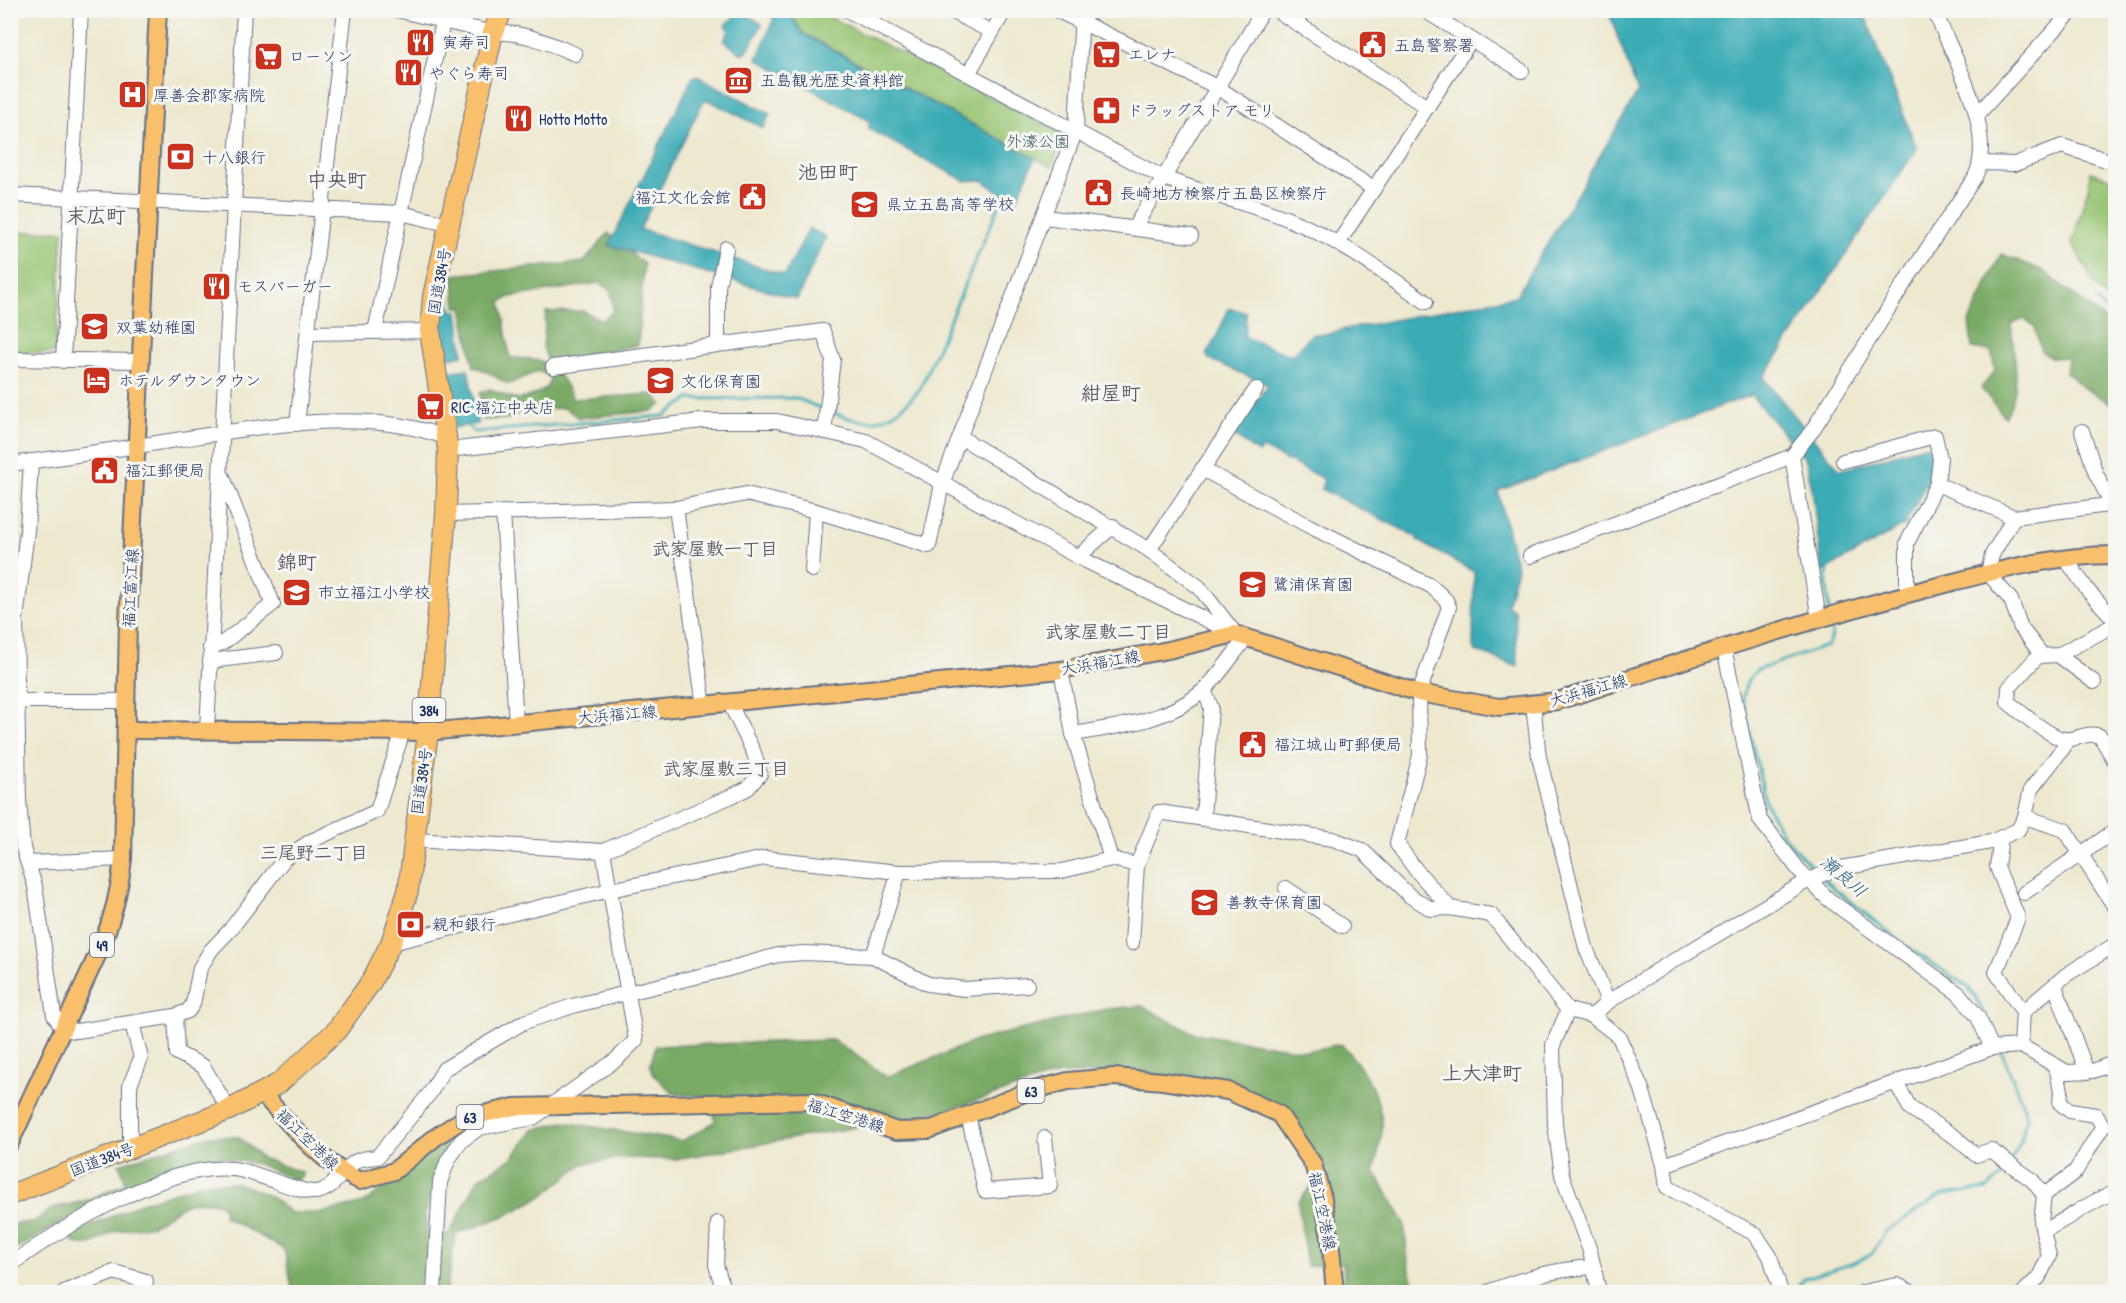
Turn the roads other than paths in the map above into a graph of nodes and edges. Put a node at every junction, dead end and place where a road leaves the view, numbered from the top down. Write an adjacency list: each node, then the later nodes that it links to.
1 (81, 10): 34 (street)
2 (158, 10): 35 (main road, 福江富江線 / 49)
3 (244, 10): 36 (street)
4 (345, 10): 37 (street)
5 (397, 10): 18 (street)
6 (502, 10): 20 (highway, 国道384号 / 384)
7 (847, 10): 16 (street)
8 (949, 10): 19 (street)
9 (1005, 10): 19 (street)
10 (1056, 10): 17 (street)
11 (1263, 10): 25 (street)
12 (1276, 10): 26 (street)
13 (1424, 10): 21 (street)
14 (1934, 10): 27 (street)
15 (2073, 10): 27 (street)
16 (873, 16): 24 (street)
17 (1082, 17): 25 (street); 28 (street)
18 (443, 22): 20 (street); 38 (street)
19 (992, 32): 24 (street)
20 (493, 33): 22 (street); 40 (highway, 国道384号 / 384)
21 (1471, 40): 23 (street); 26 (street)
22 (575, 54)
23 (1522, 71)
24 (968, 74): 28 (street)
25 (1217, 87): 31 (street); 32 (street)
26 (1427, 107): 32 (street)
27 (1977, 115): 29 (street)
28 (1076, 130): 31 (street); 39 (street)
29 (1982, 163): 30 (street); 62 (street)
30 (2115, 163)
31 (1162, 177): 41 (street); 43 (street)
32 (1374, 189): 43 (street)
33 (10, 195): 34 (street)
34 (70, 198): 35 (street); 51 (street)
35 (150, 200): 36 (street); 52 (main road, 福江富江線 / 49)
36 (236, 204): 37 (street); 57 (street)
37 (323, 209): 38 (street); 48 (street)
38 (401, 213): 40 (street); 46 (street)
39 (1045, 217): 41 (street); 59 (street)
40 (451, 225): 47 (highway, 国道384号 / 384)
41 (1134, 228): 42 (street)
42 (1191, 236)
43 (1339, 242): 45 (street)
44 (726, 248): 49 (street)
45 (1426, 302)
46 (375, 331): 47 (street); 48 (street)
47 (430, 331): 60 (highway, 国道384号 / 384)
48 (309, 333): 55 (street)
49 (718, 343): 53 (street); 58 (street)
50 (10, 359): 51 (street)
51 (63, 361): 52 (street)
52 (141, 362): 61 (main road, 福江富江線 / 49)
53 (553, 367)
54 (1256, 389): 66 (street)
55 (297, 424): 57 (street); 60 (street)
56 (2082, 431): 70 (street)
57 (223, 432): 61 (street); 67 (street)
58 (824, 432): 60 (street); 68 (street)
59 (960, 437): 68 (street); 76 (street)
60 (448, 444): 74 (highway, 国道384号 / 384)
61 (137, 446): 63 (street); 98 (main road, 福江富江線 / 49)
62 (1792, 456): 79 (street); 85 (street)
63 (31, 461): 65 (street); 97 (street)
64 (1843, 461): 69 (street)
65 (10, 464)
66 (1202, 469): 77 (street); 96 (street)
67 (221, 472): 90 (street); 90 (street)
68 (942, 484): 72 (street); 80 (street)
69 (1936, 484): 75 (street); 84 (street)
70 (2114, 504): 75 (street)
71 (676, 508): 72 (street); 73 (street); 101 (street)
72 (816, 511): 82 (street)
73 (503, 512): 74 (street); 102 (street)
74 (446, 514): 106 (highway, 国道384号 / 384)
75 (2014, 517): 83 (street)
76 (1113, 526): 77 (street); 80 (street)
77 (1149, 550): 87 (street)
78 (2115, 555): 81 (main road, 大浜福江線)
79 (1530, 556)
80 (1078, 557): 87 (street)
81 (2065, 558): 83 (main road, 大浜福江線); 86 (street)
82 (812, 570)
83 (1989, 573): 84 (main road, 大浜福江線); 92 (street)
84 (1907, 594): 85 (main road, 大浜福江線)
85 (1819, 619): 88 (main road, 大浜福江線)
86 (2115, 622): 91 (street)
87 (1241, 635): 93 (main road, 大浜福江線); 95 (street); 96 (main road, 大浜福江線)
88 (1724, 648): 100 (main road, 大浜福江線); 123 (street)
89 (276, 653): 90 (street)
90 (210, 655): 104 (street)
91 (2058, 655): 92 (street); 94 (street)
92 (2038, 656): 108 (street)
93 (1061, 670): 99 (main road, 大浜福江線); 107 (street)
94 (2094, 682)
95 (1204, 690): 107 (street); 112 (street)
96 (1419, 693): 100 (main road, 大浜福江線); 127 (street)
97 (16, 700): 98 (street); 110 (street)
98 (127, 701): 103 (main road, 福江富江線 / 49)
99 (730, 704): 101 (main road, 大浜福江線); 116 (street)
100 (1533, 704): 137 (street)
101 (704, 706): 102 (main road, 大浜福江線)
102 (516, 724): 106 (main road, 大浜福江線)
103 (126, 730): 104 (main road, 大浜福江線); 118 (main road, 福江富江線 / 49)
104 (207, 730): 105 (main road, 大浜福江線)
105 (403, 731): 106 (main road, 大浜福江線); 140 (street)
106 (428, 732): 115 (highway, 国道384号 / 384)
107 (1073, 734): 119 (street)
108 (2064, 739): 109 (street); 111 (street)
109 (2115, 763)
110 (14, 800): 120 (street)
111 (2025, 817): 114 (street); 117 (street)
112 (1203, 818): 121 (street); 127 (street)
113 (2115, 830): 117 (street)
114 (2001, 837): 123 (street); 139 (street)
115 (413, 840): 116 (street); 130 (highway, 国道384号 / 384)
116 (603, 851): 125 (street)
117 (2081, 852): 126 (street); 128 (street)
118 (123, 859): 120 (street); 143 (main road, 福江富江線 / 49)
119 (1111, 859): 121 (street); 122 (street)
120 (28, 863): 143 (street)
121 (1137, 865): 131 (street)
122 (899, 872): 125 (street); 133 (street)
123 (1809, 880): 137 (street); 145 (street)
124 (1286, 888): 129 (street)
125 (610, 890): 130 (street); 136 (street)
126 (2024, 892)
127 (1450, 908): 138 (street)
128 (2115, 909)
129 (1342, 926)
130 (391, 943): 150 (highway, 国道384号 / 384)
131 (1132, 943)
132 (2115, 944): 135 (street)
133 (873, 956): 134 (street); 136 (street)
134 (1027, 985)
135 (2055, 986): 139 (street); 148 (street)
136 (628, 992): 151 (street); 158 (street)
137 (1608, 1002): 141 (street)
138 (1568, 1010): 141 (street); 165 (street)
139 (2023, 1012): 144 (street)
140 (175, 1016): 142 (street); 152 (street)
141 (1592, 1016): 157 (street)
142 (132, 1023): 143 (street); 156 (street)
143 (63, 1029): 155 (main road, 福江富江線 / 49)
144 (2021, 1046): 145 (street); 147 (street)
145 (1992, 1048): 149 (street)
146 (2115, 1062): 148 (street)
147 (2056, 1066): 148 (street); 161 (street)
148 (2087, 1072)
149 (1896, 1083): 157 (street); 161 (street)
150 (262, 1094): 152 (highway, 国道384号 / 384); 158 (main road, 福江空港線)
151 (549, 1106): 153 (main road, 福江空港線 / 63); 158 (main road, 福江空港線 / 63); 169 (street)
152 (229, 1110): 156 (highway, 国道384号 / 384)
153 (968, 1115): 154 (street); 166 (main road, 福江空港線 / 63)
154 (1046, 1138)
155 (10, 1143)
156 (130, 1148): 160 (highway, 国道384号 / 384)
157 (1664, 1166): 175 (street)
158 (342, 1173): 164 (street)
159 (2115, 1191): 163 (street)
160 (10, 1195)
161 (2044, 1195): 163 (street)
162 (718, 1223): 170 (street)
163 (2043, 1231): 178 (street)
164 (10, 1265)
165 (1594, 1267): 173 (street); 174 (street)
166 (1334, 1272): 171 (main road, 福江空港線 / 63); 172 (street)
167 (64, 1293): 168 (street)
168 (141, 1293)
169 (434, 1293)
170 (724, 1293)
171 (1335, 1293)
172 (1342, 1293)
173 (1488, 1293)
174 (1599, 1293)
175 (1781, 1293)
176 (1863, 1293): 177 (street)
177 (1911, 1293)
178 (2024, 1293)

